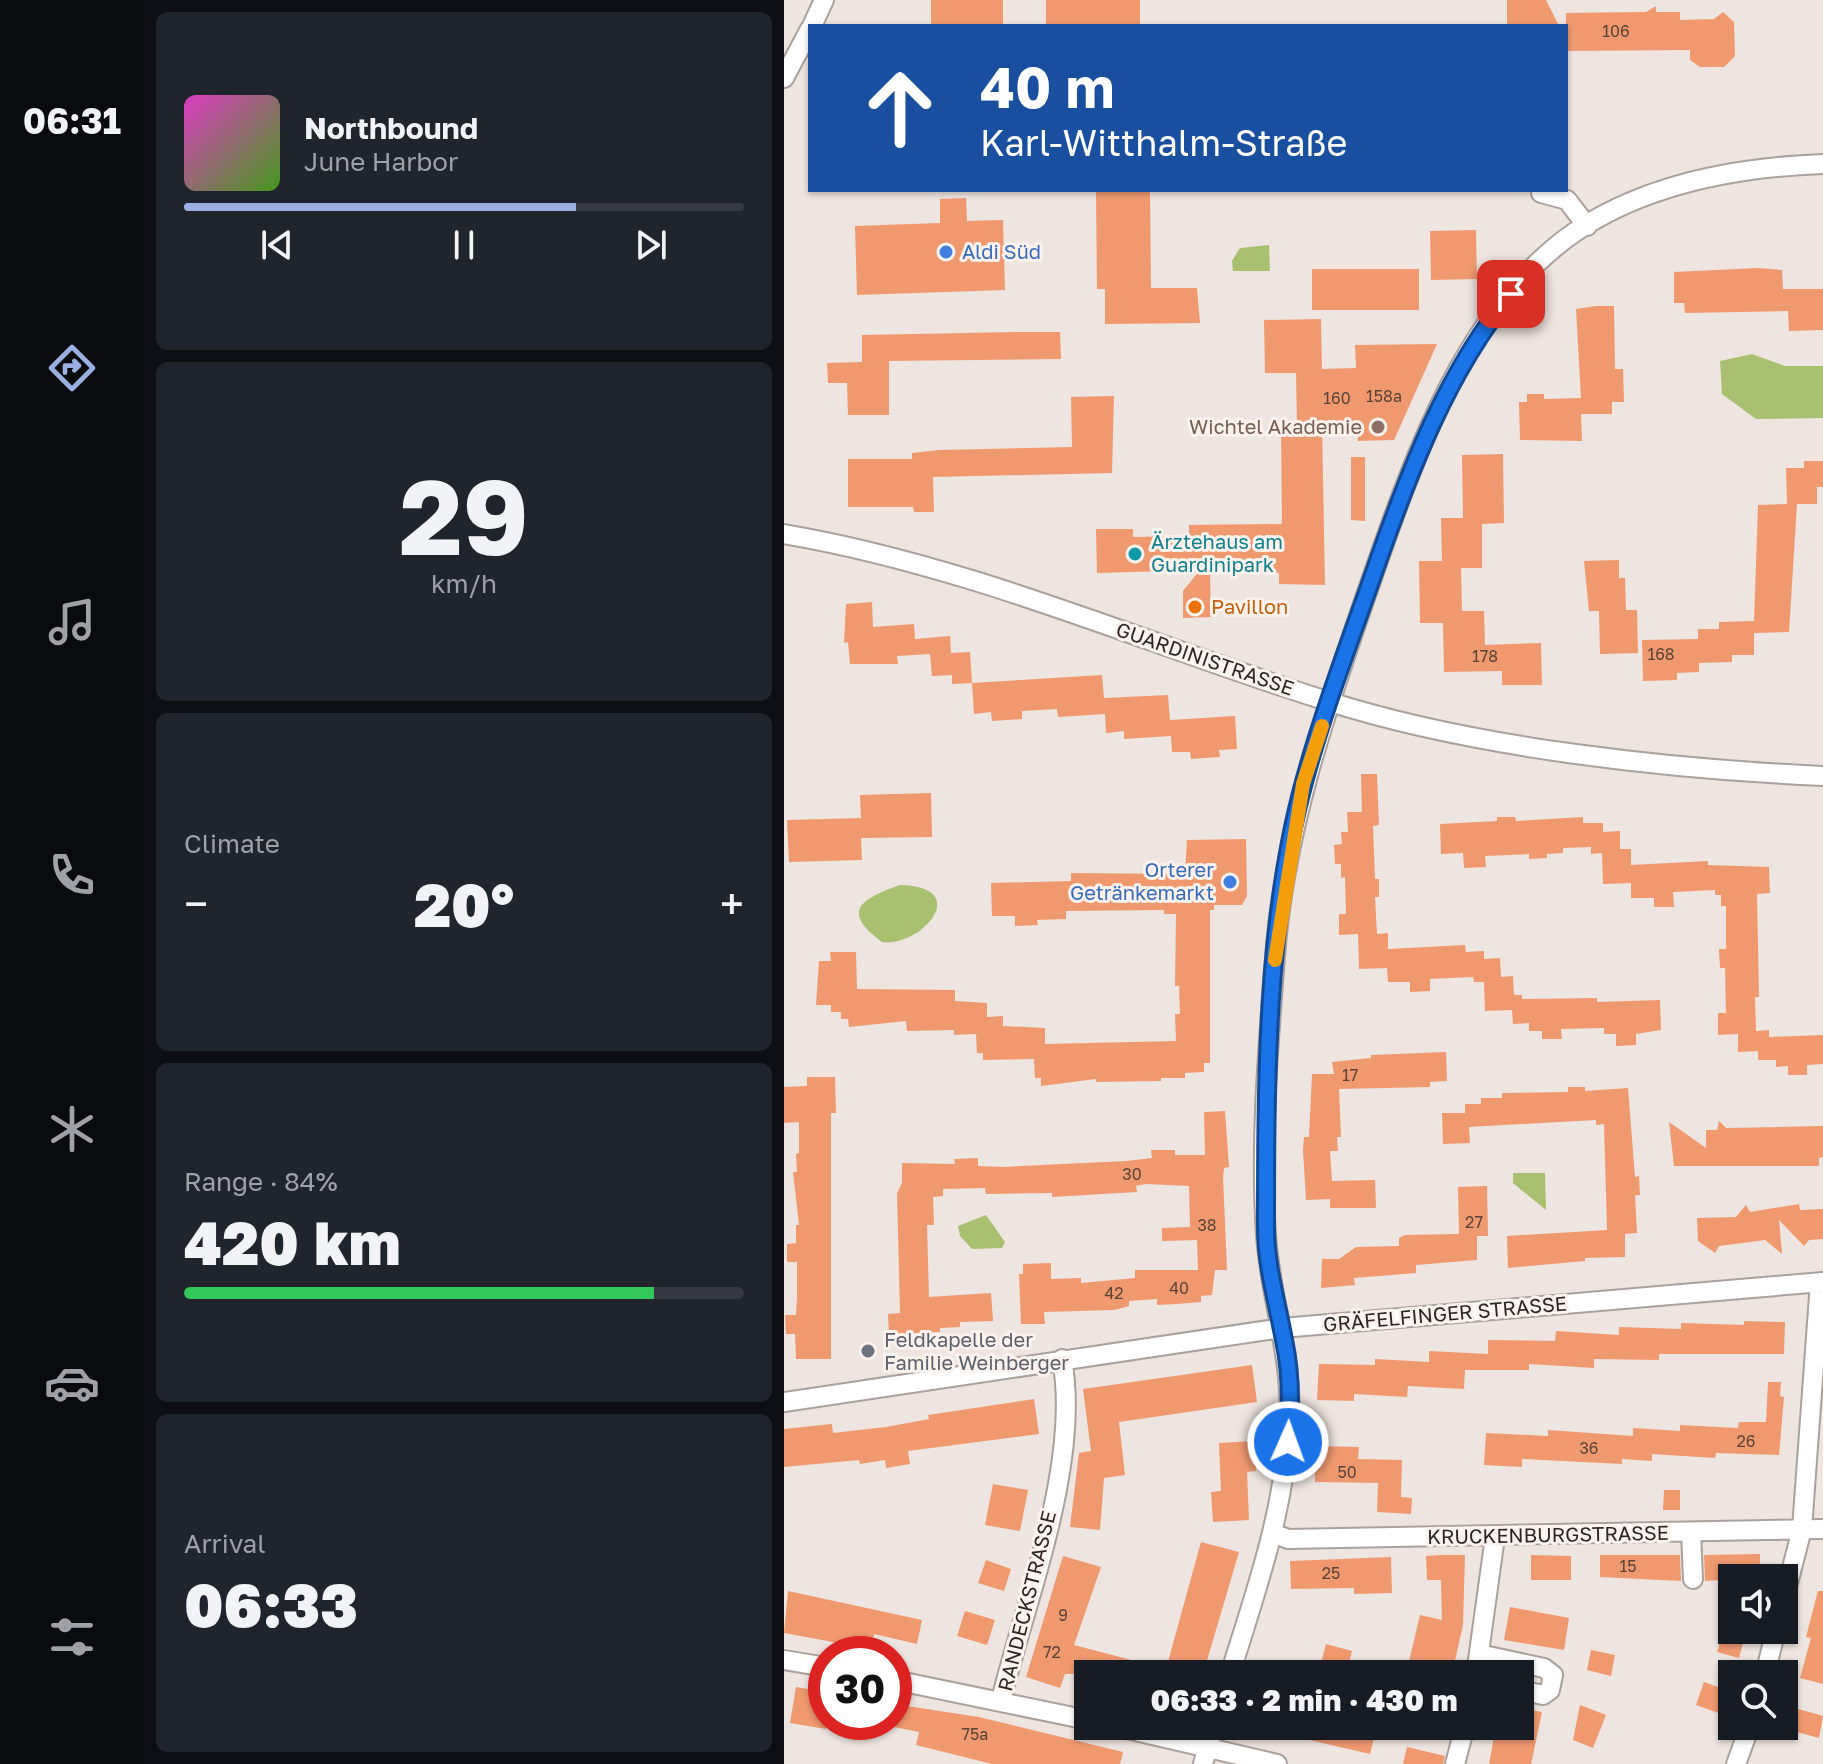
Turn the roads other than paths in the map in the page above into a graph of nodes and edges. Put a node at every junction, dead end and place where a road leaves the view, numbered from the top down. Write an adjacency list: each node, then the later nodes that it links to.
1 (824, 0): 2 (street)
2 (813, 24)
3 (808, 34): 4 (street)
4 (784, 78)
5 (1823, 164): 7 (street)
6 (1541, 196): 7 (street)
7 (1583, 228): 9 (street)
8 (784, 534): 9 (street, GUARDINISTRASSE)
9 (1329, 702): 10 (street, GUARDINISTRASSE); 12 (street)
10 (1823, 776)
11 (1822, 1282): 12 (street, GRÄFELFINGER STRASSE); 15 (street)
12 (1282, 1328): 13 (street, GRÄFELFINGER STRASSE); 18 (street)
13 (1062, 1359): 14 (street, GRÄFELFINGER STRASSE); 31 (street, RANDECKSTRASSE)
14 (784, 1402)
15 (1802, 1529): 16 (street, KRUCKENBURGSTRASSE); 17 (street, KRUCKENBURGSTRASSE); 20 (street)
16 (1823, 1529)
17 (1691, 1532): 19 (street, KRUCKENBURGSTRASSE); 21 (street)
18 (1273, 1533): 19 (street, KRUCKENBURGSTRASSE); 24 (street)
19 (1495, 1537): 22 (street)
20 (1793, 1564)
21 (1693, 1579)
22 (1479, 1654): 25 (street); 26 (street)
23 (784, 1660): 27 (street)
24 (1234, 1660)
25 (1478, 1660)
26 (1507, 1660)
27 (808, 1664)
28 (1534, 1666): 30 (street)
29 (912, 1683): 31 (street)
30 (1534, 1693)
31 (1001, 1700): 32 (street)
32 (1074, 1717)
33 (1157, 1740): 36 (street)
34 (1461, 1740): 38 (street)
35 (1745, 1740): 39 (street)
36 (1206, 1756): 37 (street)
37 (1277, 1764)
38 (1455, 1764)
39 (1736, 1764)

